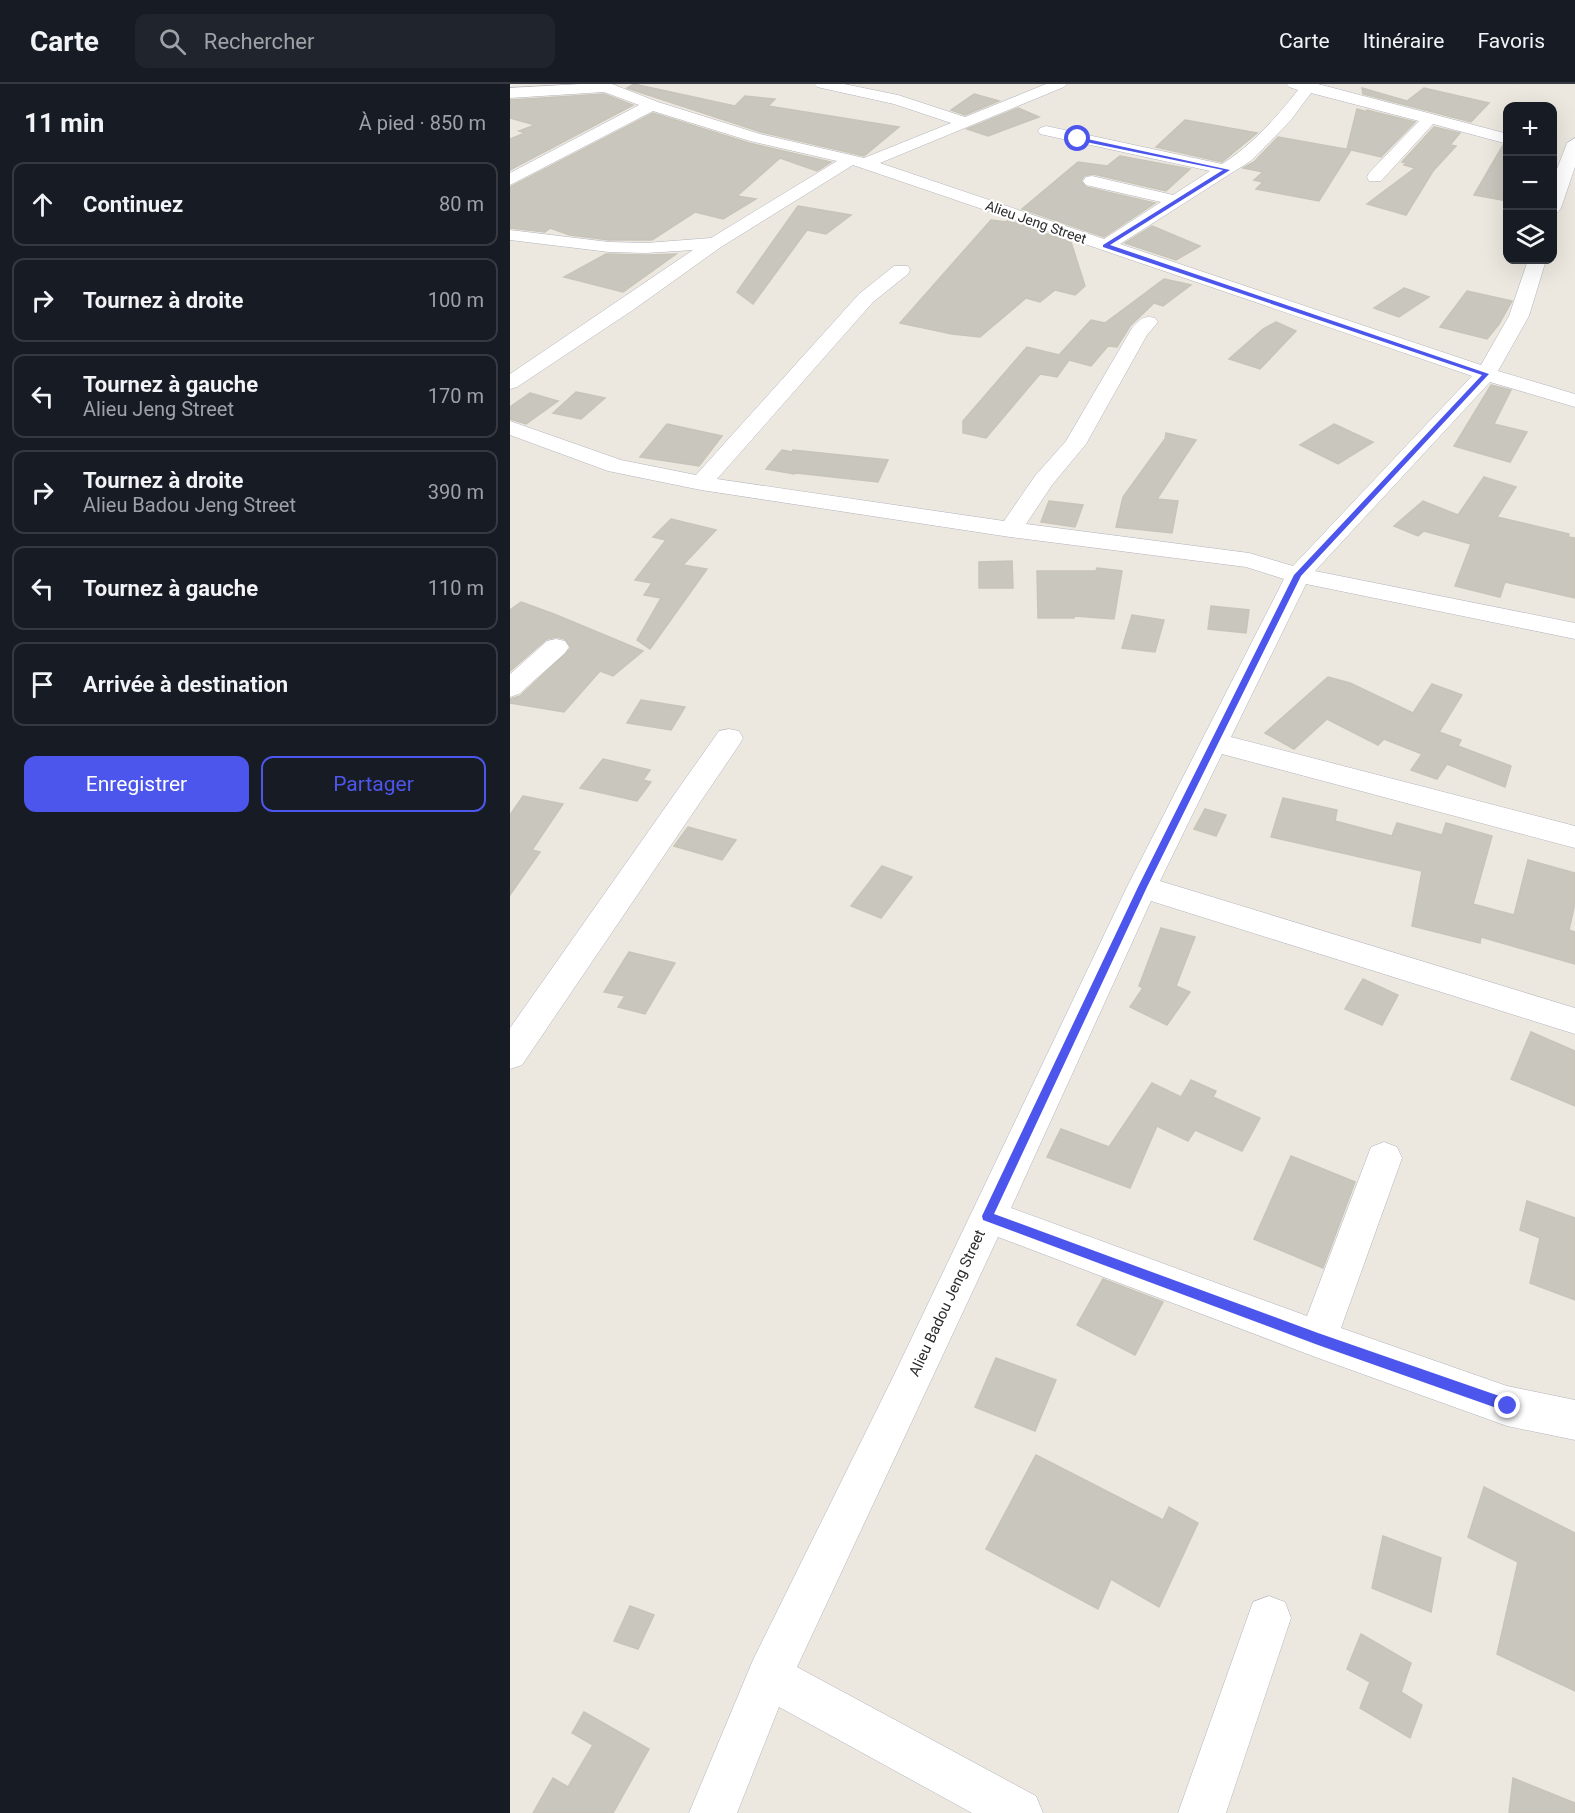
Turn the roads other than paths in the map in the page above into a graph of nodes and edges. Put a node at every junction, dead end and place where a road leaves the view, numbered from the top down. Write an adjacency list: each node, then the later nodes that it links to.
1 (822, 84): 8 (street)
2 (1059, 84): 8 (street)
3 (1304, 85): 7 (street); 13 (street)
4 (602, 86): 5 (street); 6 (street, Alieu Jeng Street)
5 (510, 93)
6 (652, 105): 12 (street, Alieu Jeng Street); 15 (street)
7 (1429, 119): 10 (street); 14 (street)
8 (965, 122): 12 (street)
9 (1046, 131): 13 (street)
10 (1503, 138)
11 (1568, 154): 17 (street)
12 (857, 161): 20 (street); 21 (street, Alieu Jeng Street)
13 (1227, 170): 18 (street)
14 (1375, 177)
15 (512, 178)
16 (1092, 181): 18 (street)
17 (1557, 191)
18 (1179, 201): 21 (street)
19 (510, 235): 20 (street)
20 (715, 243): 26 (street)
21 (1105, 246): 25 (street, Alieu Jeng Street)
22 (1536, 264): 25 (street, Alieu Badou Jeng Street)
23 (901, 270): 29 (street)
24 (1148, 322): 30 (street)
25 (1486, 374): 27 (street, Alieu Jeng Street); 31 (street, Alieu Badou Jeng Street)
26 (510, 383)
27 (1575, 401)
28 (510, 428): 29 (street)
29 (701, 483): 30 (street)
30 (1010, 530): 31 (street)
31 (1298, 575): 32 (street); 36 (street, Alieu Badou Jeng Street)
32 (1575, 631)
33 (556, 647): 34 (street)
34 (510, 688)
35 (729, 738): 40 (street)
36 (1213, 742): 37 (street); 38 (street, Alieu Badou Jeng Street)
37 (1575, 837)
38 (1142, 887): 39 (street); 42 (street, Alieu Badou Jeng Street)
39 (1575, 1021)
40 (510, 1055)
41 (1384, 1158): 43 (street)
42 (987, 1216): 43 (street); 46 (street, Alieu Badou Jeng Street)
43 (1318, 1339): 44 (street)
44 (1575, 1420)
45 (1269, 1618): 49 (street)
46 (770, 1676): 47 (street, Alieu Badou Jeng Street); 48 (street)
47 (713, 1813)
48 (1019, 1813)
49 (1202, 1813)

